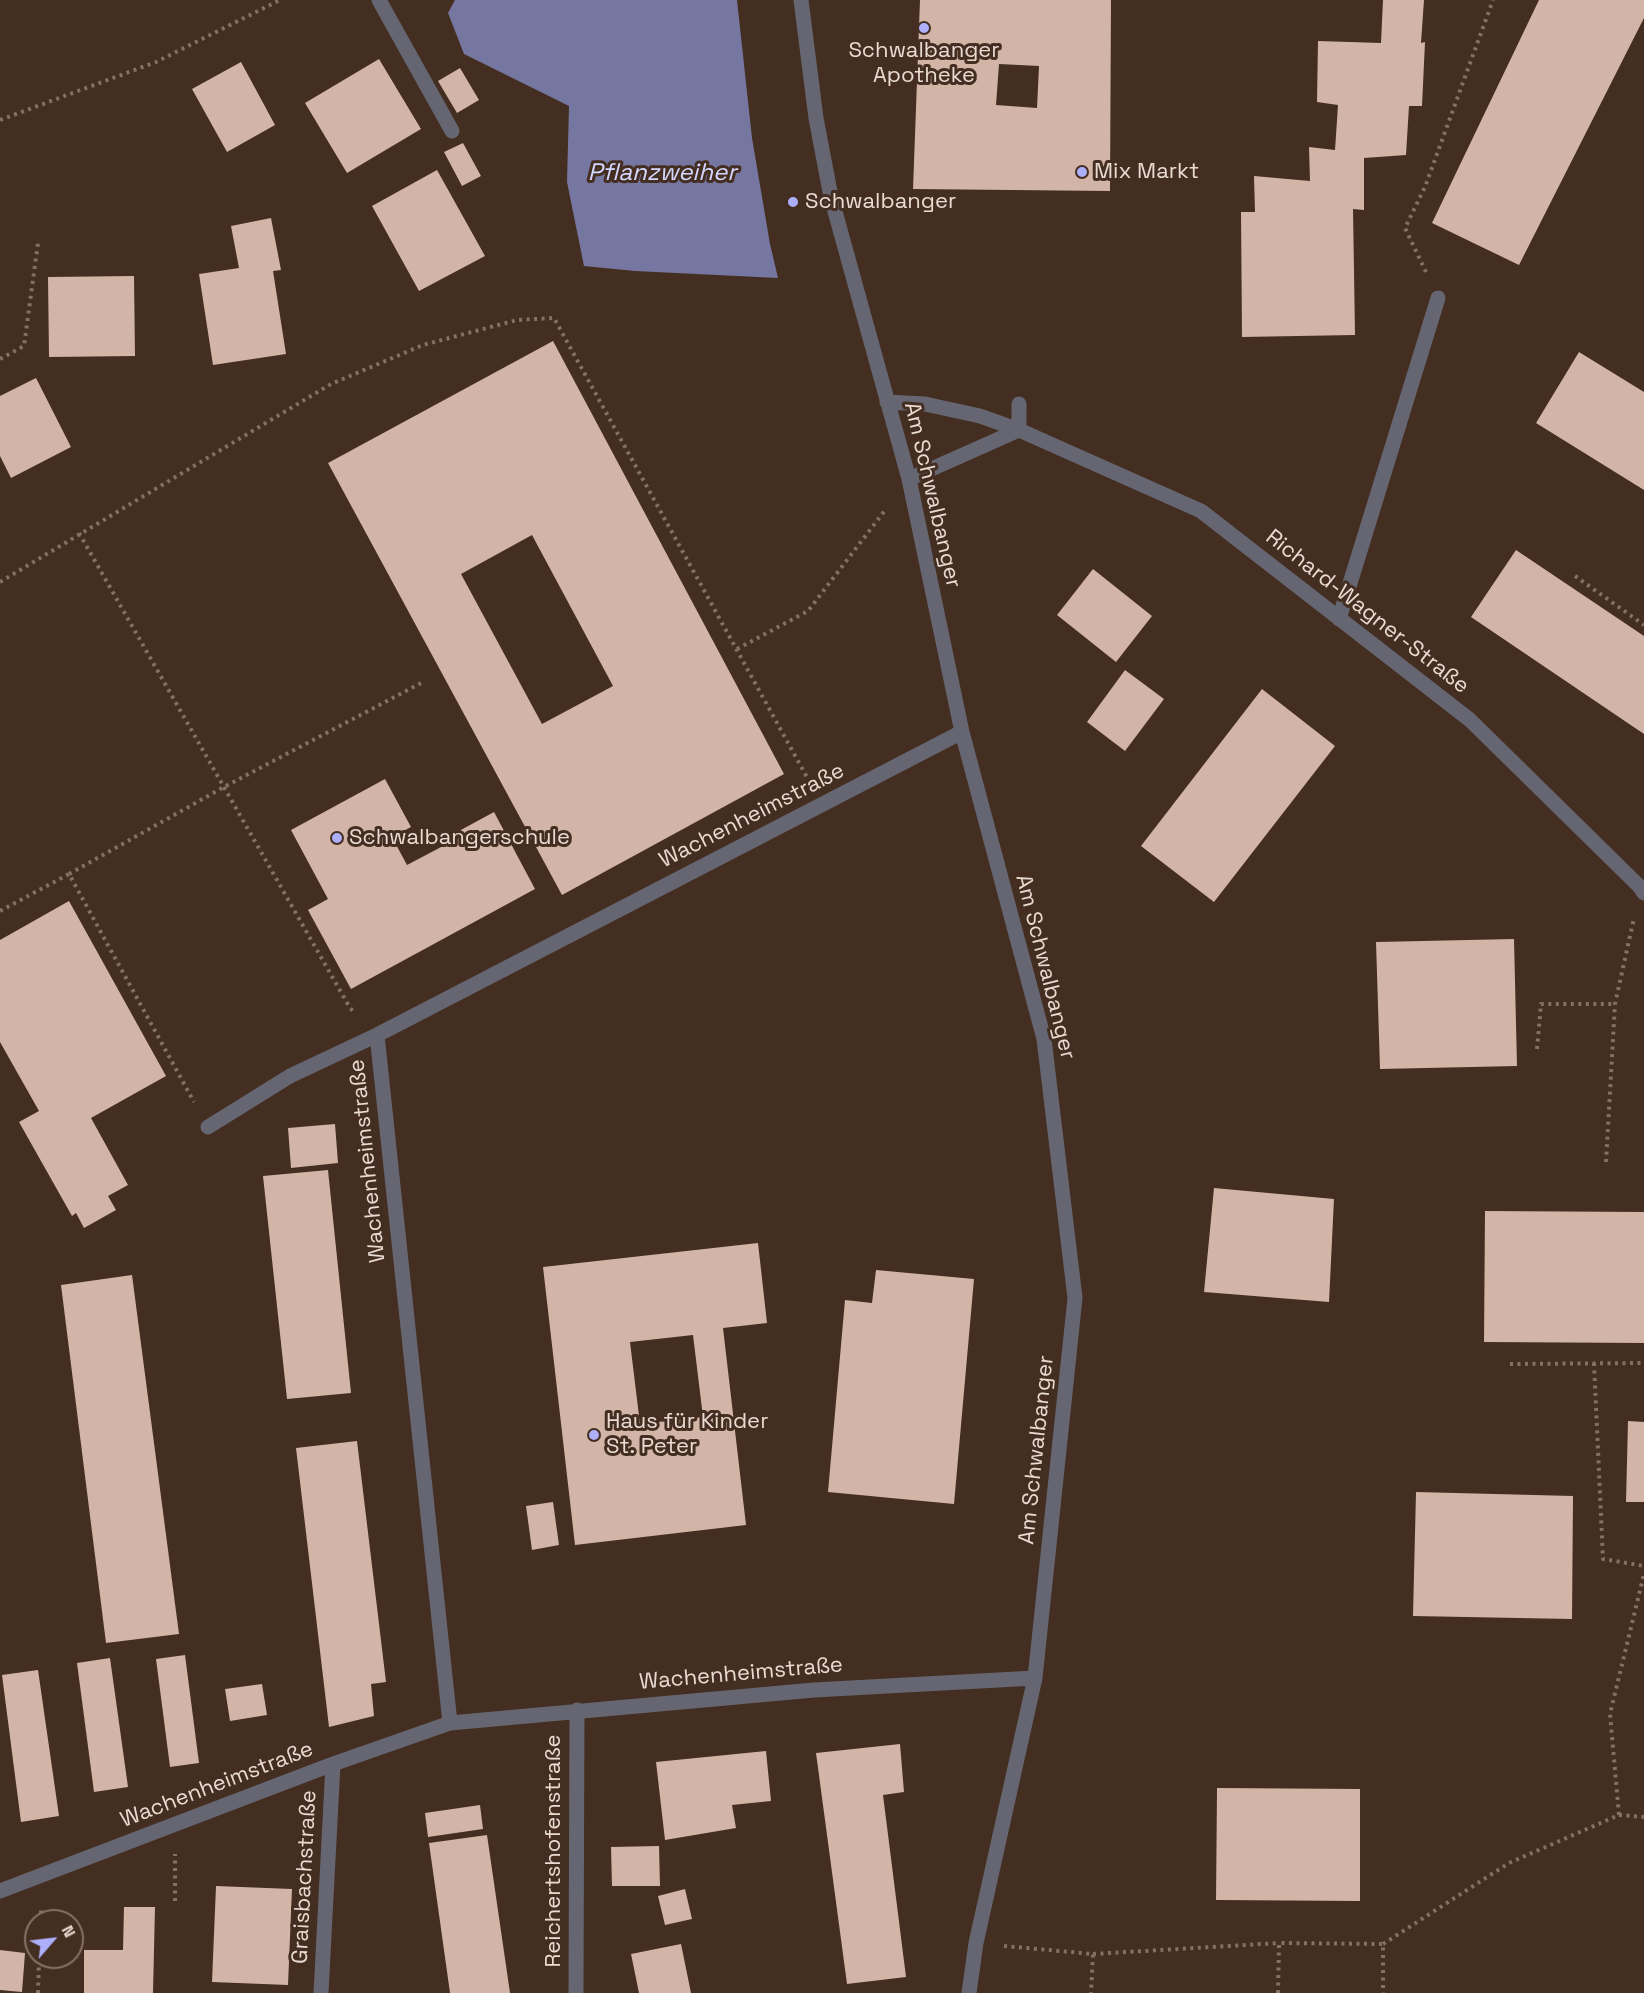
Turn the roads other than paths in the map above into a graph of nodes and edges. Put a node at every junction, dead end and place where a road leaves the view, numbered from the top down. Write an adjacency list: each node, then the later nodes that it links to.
1 (379, 0): 3 (street)
2 (801, 0): 5 (street, Am Schwalbanger)
3 (452, 131)
4 (1438, 298): 9 (street)
5 (887, 402): 7 (street, Richard-Wagner-Straße); 8 (street, Am Schwalbanger)
6 (1019, 404): 7 (street)
7 (1019, 430): 8 (street); 9 (street, Richard-Wagner-Straße)
8 (909, 479): 10 (street, Am Schwalbanger)
9 (1339, 619): 11 (street, Richard-Wagner-Straße)
10 (962, 732): 12 (street, Wachenheimstraße); 14 (street, Am Schwalbanger)
11 (1642, 890)
12 (377, 1035): 13 (street); 16 (street, Wachenheimstraße)
13 (208, 1127)
14 (1035, 1678): 15 (street, Wachenheimstraße); 21 (street, Am Schwalbanger)
15 (577, 1710): 16 (street, Wachenheimstraße); 20 (street, Reichertshofenstraße)
16 (450, 1723): 17 (street, Wachenheimstraße)
17 (333, 1764): 18 (street, Wachenheimstraße); 19 (street, Graisbachstraße)
18 (0, 1891)
19 (321, 1993)
20 (576, 1993)
21 (969, 1993)

